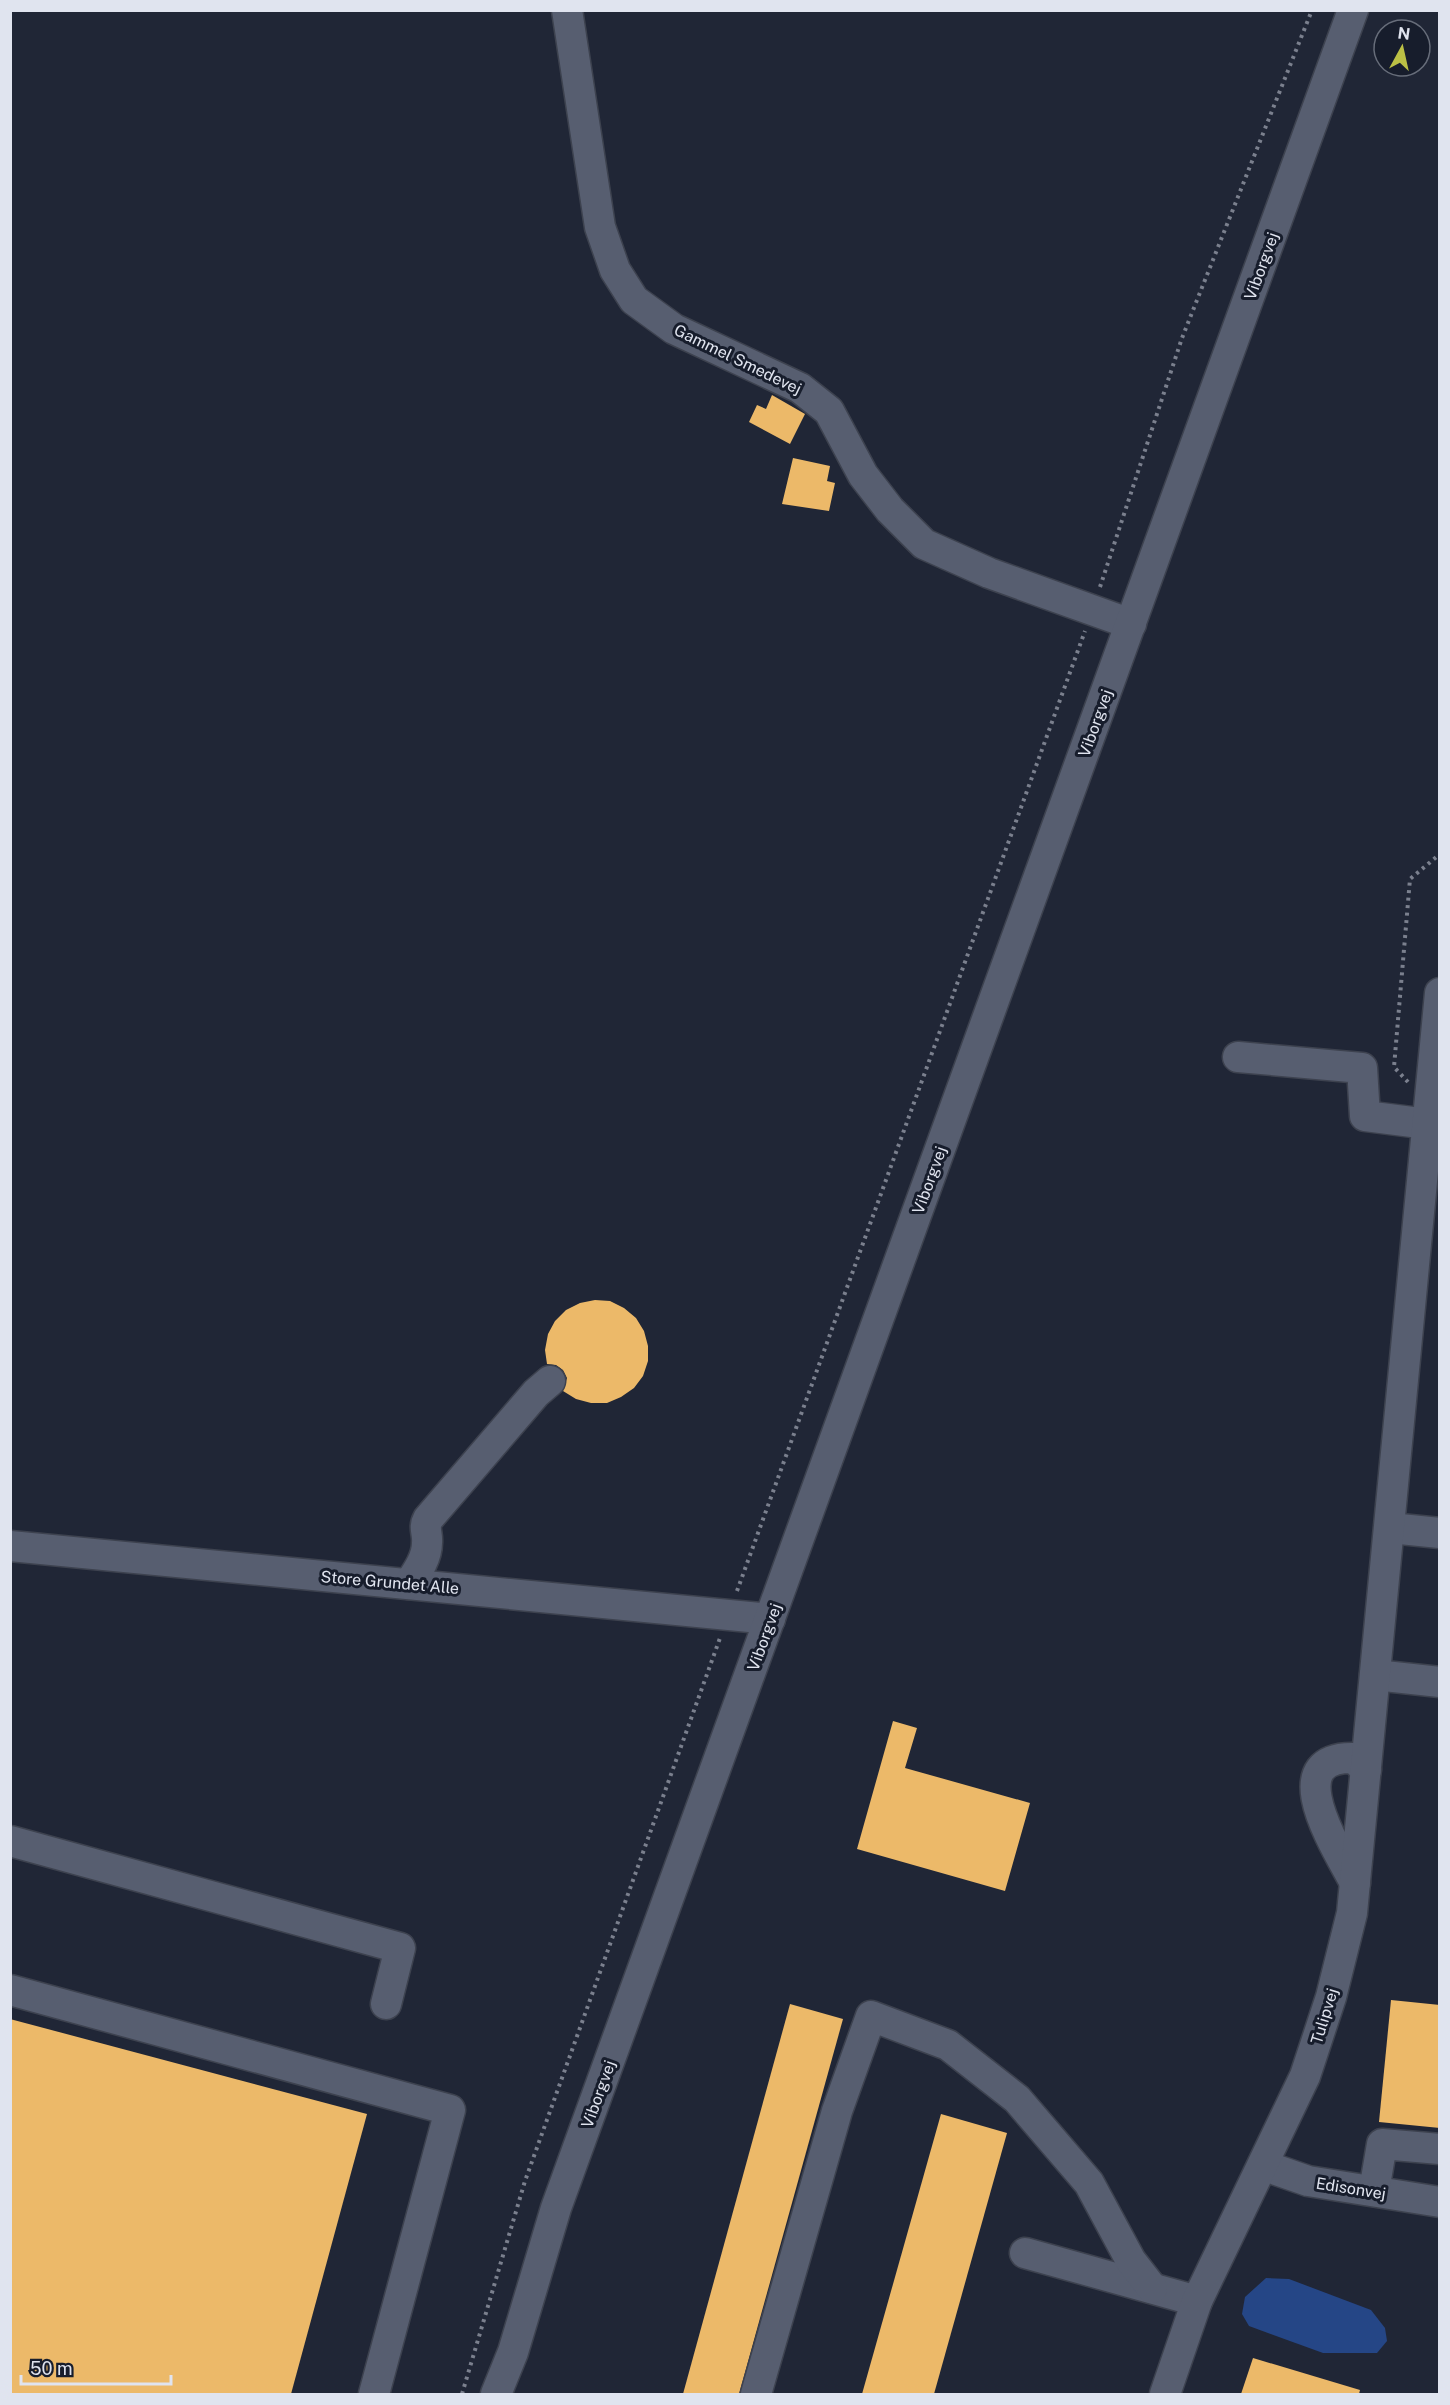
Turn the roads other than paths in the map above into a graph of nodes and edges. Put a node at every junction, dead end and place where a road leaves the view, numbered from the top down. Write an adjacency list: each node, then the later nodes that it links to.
1 (567, 10): 3 (street, Gammel Smedevej)
2 (1353, 10): 3 (street, Viborgvej)
3 (1131, 624): 13 (street, Viborgvej)
4 (1440, 993): 6 (street, Tulipvej)
5 (1238, 1057): 6 (street)
6 (1432, 1108): 7 (street, Tulipvej)
7 (1430, 1192): 9 (street, Tulipvej)
8 (550, 1381): 12 (street)
9 (1390, 1528): 10 (street); 14 (street, Tulipvej)
10 (1440, 1533)
11 (10, 1546): 12 (street, Store Grundet Alle)
12 (409, 1584): 13 (street, Store Grundet Alle)
13 (770, 1619): 28 (street, Viborgvej)
14 (1375, 1675): 15 (street); 16 (street, Tulipvej)
15 (1440, 1682)
16 (1366, 1770): 18 (street, Tulipvej); 18 (street)
17 (10, 1841): 20 (street)
18 (1355, 1883): 22 (street, Tulipvej)
19 (10, 1990): 29 (street)
20 (386, 2004)
21 (1440, 2149): 23 (street)
22 (1265, 2166): 23 (street, Edisonvej); 27 (street, Tulipvej)
23 (1374, 2192): 24 (street, Edisonvej)
24 (1440, 2202)
25 (1025, 2253): 26 (street)
26 (1152, 2288): 27 (street); 32 (street)
27 (1197, 2301): 33 (street, Tulipvej)
28 (513, 2352): 30 (street, Viborgvej); 31 (street, Viborgvej)
29 (374, 2394)
30 (496, 2394)
31 (505, 2394)
32 (756, 2394)
33 (1165, 2394)

